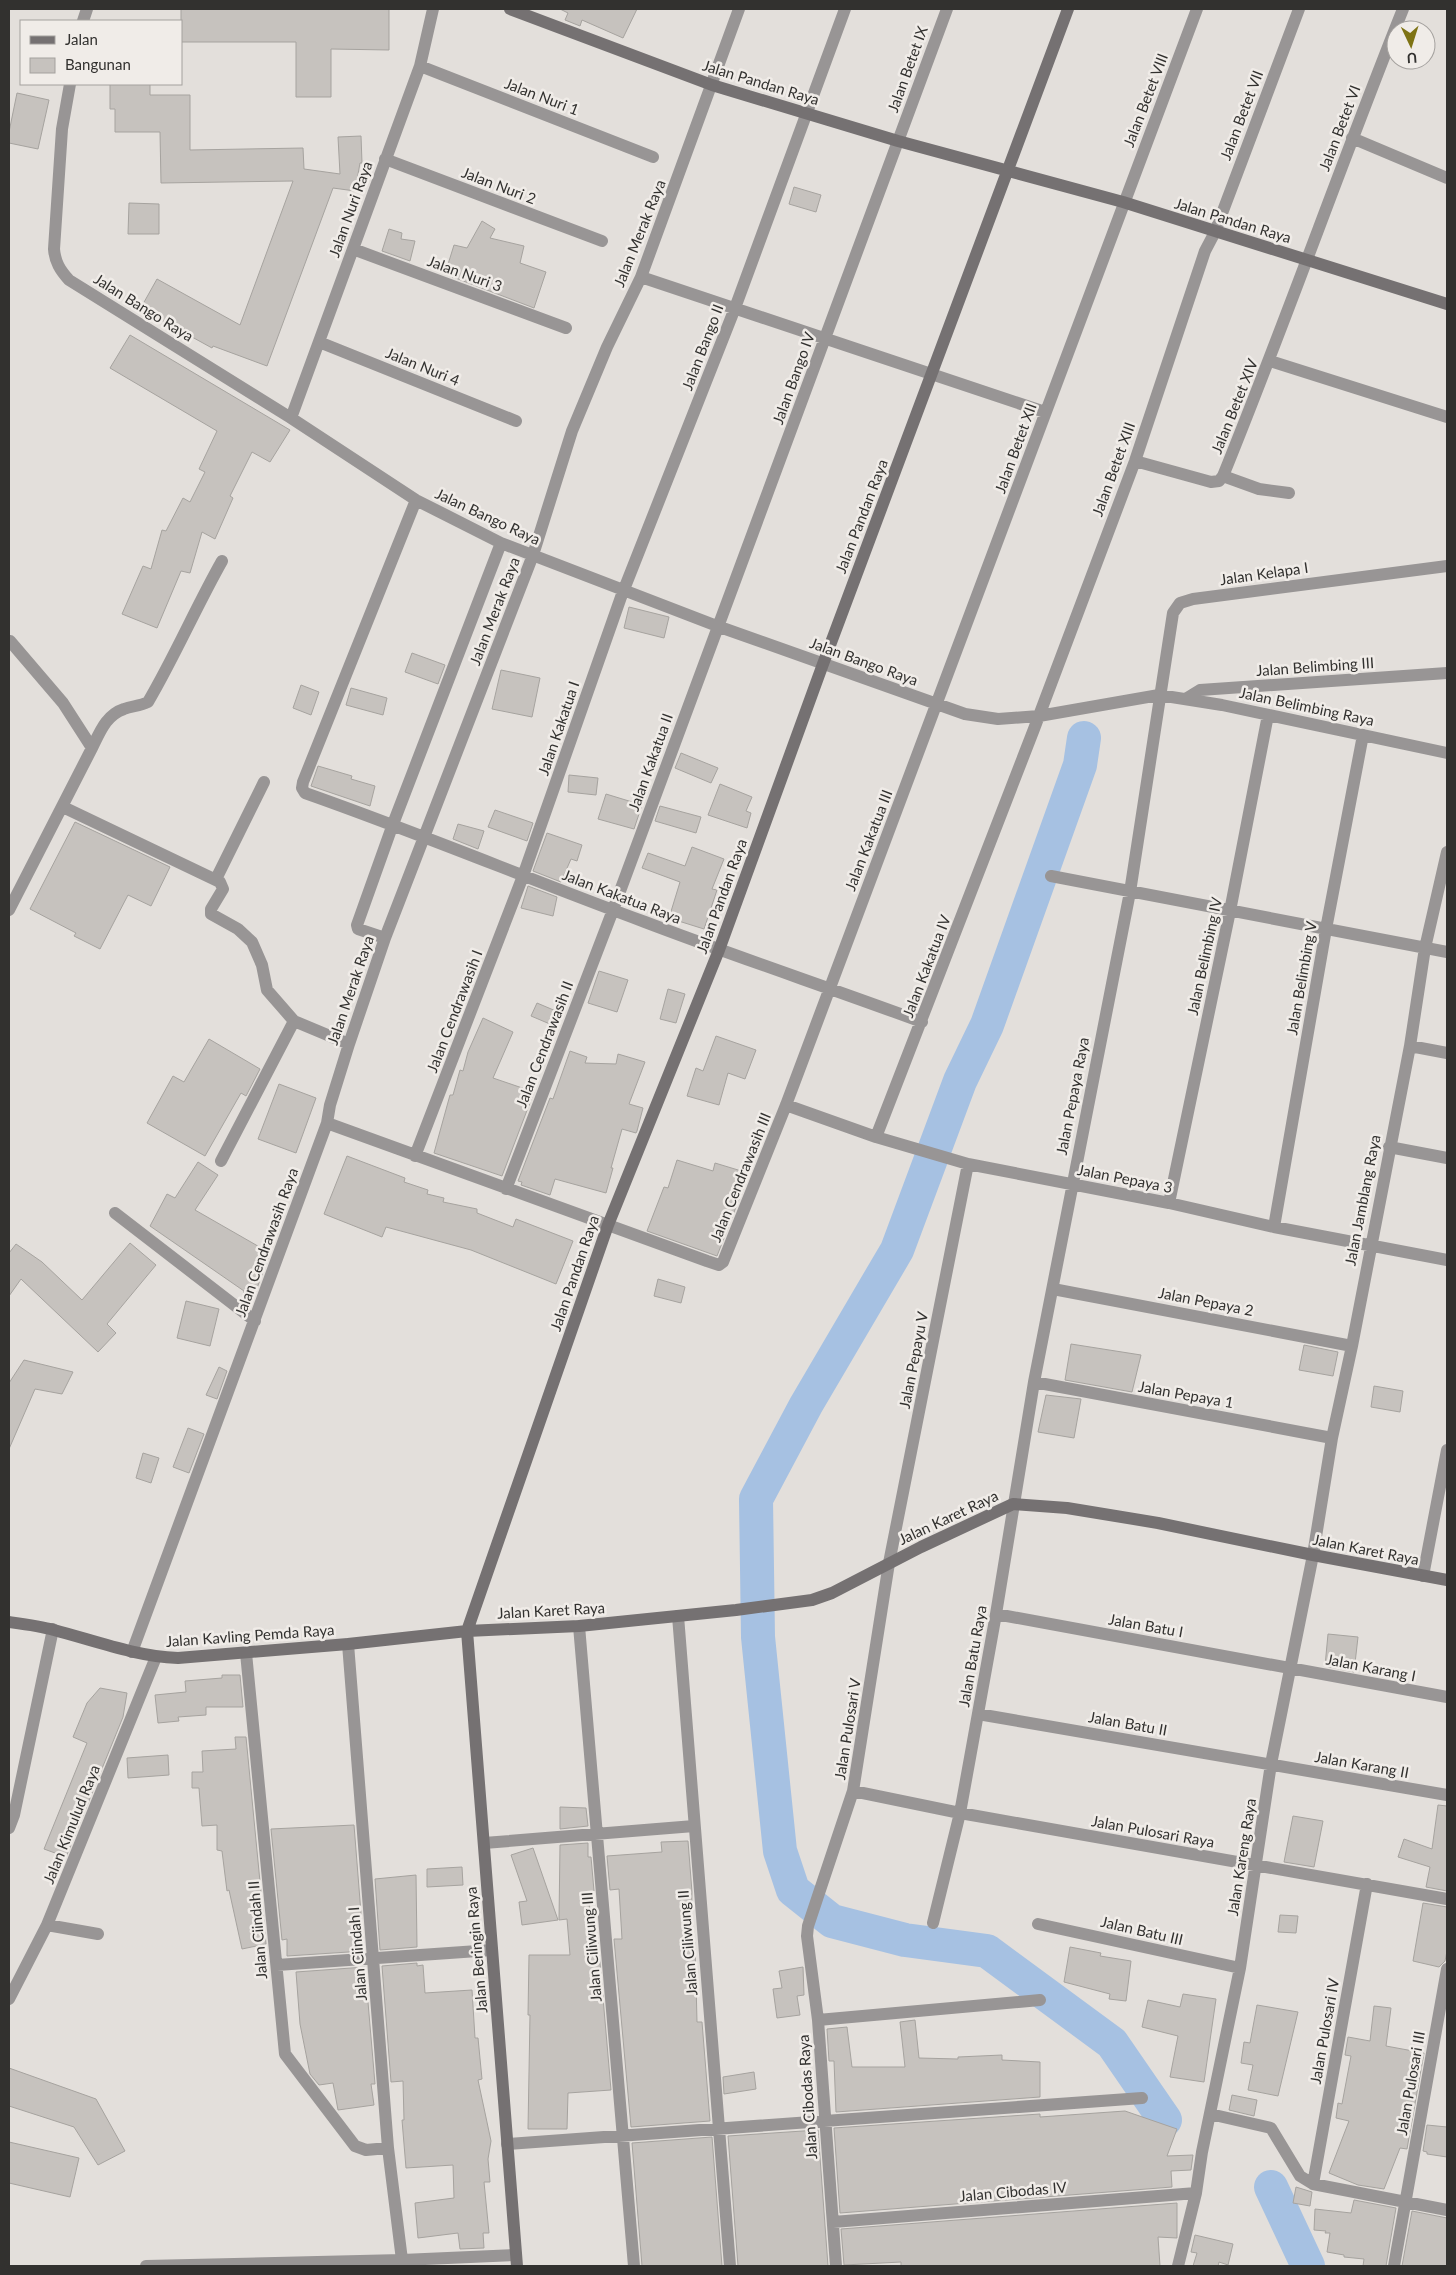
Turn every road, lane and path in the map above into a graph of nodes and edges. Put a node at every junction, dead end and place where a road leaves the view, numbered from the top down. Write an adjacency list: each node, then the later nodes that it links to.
1 (433, 9): 10 (street, Jalan Nuri Raya)
2 (510, 9): 12 (street, Jalan Pandan Raya)
3 (739, 9): 12 (street, Jalan Merak Raya)
4 (845, 9): 13 (street, Jalan Bango II)
5 (946, 9): 15 (street, Jalan Betet IX)
6 (1068, 9): 18 (street, Jalan Pandan Raya)
7 (1197, 9): 20 (street, Jalan Betet VIII)
8 (1299, 9): 21 (street, Jalan Betet VII)
9 (1403, 9): 14 (street, Jalan Betet VI)
10 (420, 66): 16 (street, Jalan Nuri 1); 17 (street, Jalan Nuri Raya)
11 (70, 85): 35 (street, Jalan Bango Raya)
12 (712, 86): 13 (street, Jalan Pandan Raya); 25 (street, Jalan Merak Raya)
13 (806, 114): 15 (street, Jalan Pandan Raya); 27 (street, Jalan Bango II)
14 (1352, 138): 19 (street); 24 (street, Jalan Betet VI)
15 (898, 141): 18 (street, Jalan Pandan Raya); 29 (street, Jalan Bango IV)
16 (653, 157)
17 (385, 159): 22 (street, Jalan Nuri 2); 23 (street, Jalan Nuri Raya)
18 (1007, 172): 20 (street, Jalan Pandan Raya); 32 (street, Jalan Pandan Raya)
19 (1447, 178)
20 (1123, 202): 21 (street, Jalan Pandan Raya); 33 (street, Jalan Betet XII)
21 (1214, 232): 24 (street, Jalan Pandan Raya); 37 (street, Jalan Betet XIII)
22 (602, 241)
23 (353, 249): 28 (street, Jalan Nuri 3); 30 (street, Jalan Nuri Raya)
24 (1306, 259): 26 (street, Jalan Pandan Raya); 31 (street, Jalan Betet XIV)
25 (641, 277): 27 (street); 42 (street, Jalan Merak Raya)
26 (1447, 304)
27 (734, 308): 29 (street); 45 (street, Jalan Bango II)
28 (566, 328)
29 (825, 338): 32 (street); 46 (street, Jalan Bango IV)
30 (318, 342): 35 (street, Jalan Nuri Raya); 36 (street, Jalan Nuri 4)
31 (1270, 361): 34 (street); 38 (street, Jalan Betet XIV)
32 (931, 375): 33 (street); 48 (street, Jalan Pandan Raya)
33 (1045, 412): 52 (street, Jalan Betet XII)
34 (1447, 417)
35 (291, 418): 40 (street, Jalan Bango Raya)
36 (516, 421)
37 (1134, 461): 38 (street, Jalan Betet XIV); 54 (street, Jalan Betet XIII)
38 (1223, 476): 39 (street)
39 (1289, 494)
40 (416, 500): 41 (street, Jalan Bango Raya); 60 (street, Jalan Kakatua Raya)
41 (501, 543): 42 (street, Jalan Bango Raya); 60 (street)
42 (533, 555): 45 (street, Jalan Bango Raya); 61 (street, Jalan Merak Raya)
43 (222, 560): 56 (street)
44 (1447, 566): 50 (street, Jalan Kelapa I)
45 (624, 590): 46 (street, Jalan Bango Raya); 63 (street, Jalan Kakatua I)
46 (717, 626): 48 (street, Jalan Bango Raya); 68 (street, Jalan Kakatua II)
47 (9, 641): 56 (street)
48 (823, 664): 52 (street, Jalan Bango Raya); 73 (street, Jalan Pandan Raya)
49 (1447, 673): 51 (street, Jalan Belimbing III)
50 (1159, 695): 51 (street, Jalan Belimbing Raya); 54 (street, Jalan Bango Raya); 66 (street, Jalan Pepaya Raya)
51 (1187, 698): 53 (street, Jalan Belimbing Raya)
52 (937, 704): 54 (street, Jalan Bango Raya); 75 (street, Jalan Kakatua III)
53 (1268, 714): 55 (street, Jalan Belimbing Raya); 69 (street, Jalan Belimbing IV)
54 (1039, 716): 77 (street, Jalan Kakatua IV)
55 (1363, 735): 57 (street, Jalan Belimbing Raya); 70 (street, Jalan Belimbing V)
56 (92, 748): 59 (street)
57 (1447, 753)
58 (264, 782): 65 (street)
59 (63, 807): 65 (street); 67 (street)
60 (396, 826): 61 (street, Jalan Kakatua Raya); 71 (street)
61 (420, 836): 63 (street, Jalan Kakatua Raya); 71 (street, Jalan Merak Raya)
62 (1447, 854): 72 (street, Jalan Jamblang Raya)
63 (523, 876): 68 (street, Jalan Kakatua Raya); 85 (street, Jalan Cendrawasih I)
64 (1051, 876): 66 (street)
65 (216, 879): 76 (street)
66 (1130, 892): 69 (street); 89 (street, Jalan Pepaya Raya)
67 (9, 910)
68 (613, 910): 73 (street, Jalan Kakatua Raya); 90 (street, Jalan Cendrawasih II)
69 (1230, 911): 70 (street); 91 (street, Jalan Belimbing IV)
70 (1326, 929): 72 (street); 94 (street, Jalan Belimbing V)
71 (385, 938): 78 (street, Jalan Merak Raya)
72 (1425, 948): 74 (street); 79 (street, Jalan Jamblang Raya)
73 (719, 950): 75 (street, Jalan Kakatua Raya); 93 (street, Jalan Pandan Raya)
74 (1447, 952)
75 (829, 987): 77 (street, Jalan Kakatua Raya); 81 (street, Jalan Cendrawasih III)
76 (294, 1021): 78 (street); 87 (street)
77 (922, 1022): 83 (street, Jalan Kakatua IV)
78 (349, 1044): 82 (street, Jalan Merak Raya)
79 (1410, 1046): 80 (street); 84 (street, Jalan Jamblang Raya)
80 (1447, 1053)
81 (786, 1105): 83 (street); 93 (street, Jalan Cendrawasih III)
82 (327, 1123): 85 (street); 98 (street, Jalan Cendrawasih Raya)
83 (876, 1137): 88 (street, Jalan Pepaya 3)
84 (1389, 1147): 86 (street); 95 (street, Jalan Jamblang Raya)
85 (415, 1156): 90 (street)
86 (1447, 1158)
87 (221, 1161)
88 (968, 1164): 89 (street, Jalan Pepaya 3); 105 (street, Jalan Pepayu V)
89 (1071, 1184): 91 (street, Jalan Pepaya 3); 97 (street, Jalan Pepaya Raya)
90 (506, 1189): 93 (street)
91 (1169, 1203): 94 (street, Jalan Pepaya 3)
92 (115, 1213): 98 (street)
93 (608, 1225): 113 (street, Jalan Pandan Raya)
94 (1274, 1228): 95 (street, Jalan Pepaya 3)
95 (1370, 1246): 96 (street, Jalan Pepaya 3); 99 (street, Jalan Jamblang Raya)
96 (1447, 1260)
97 (1053, 1289): 99 (street, Jalan Pepaya 2); 100 (street, Jalan Pepaya Raya)
98 (255, 1320): 115 (street, Jalan Cendrawasih Raya)
99 (1352, 1346): 101 (street, Jalan Jamblang Raya)
100 (1034, 1382): 101 (street, Jalan Pepaya 1); 103 (street, Jalan Pepaya Raya)
101 (1332, 1438): 104 (street, Jalan Jamblang Raya)
102 (1447, 1450): 106 (street)
103 (1013, 1504): 104 (street, Jalan Karet Raya); 105 (street, Jalan Karet Raya); 108 (street, Jalan Batu Raya)
104 (1313, 1555): 106 (street, Jalan Karet Raya); 118 (street, Jalan Kareng Raya)
105 (889, 1563): 109 (street, Jalan Karet Raya); 122 (street, Jalan Pulosari V)
106 (1423, 1576): 107 (street, Jalan Karet Raya)
107 (1447, 1580)
108 (996, 1614): 118 (street, Jalan Batu I); 120 (street, Jalan Batu Raya)
109 (678, 1616): 111 (street, Jalan Karet Raya); 125 (street, Jalan Ciliwung II)
110 (9, 1622): 112 (street, Jalan Kavling Pemda Raya)
111 (579, 1626): 113 (street, Jalan Karet Raya); 127 (street, Jalan Ciliwung III)
112 (53, 1629): 115 (street, Jalan Kavling Pemda Raya); 126 (street)
113 (467, 1631): 114 (street, Jalan Kavling Pemda Raya); 128 (street, Jalan Beringin Raya)
114 (348, 1644): 116 (street, Jalan Kavling Pemda Raya); 138 (street, Jalan Ciindah I)
115 (132, 1652): 117 (street, Jalan Kavling Pemda Raya)
116 (246, 1653): 117 (street, Jalan Kavling Pemda Raya); 139 (street, Jalan Ciindah II)
117 (156, 1657): 134 (street, Jalan Kimulud Raya)
118 (1290, 1668): 119 (street, Jalan Karang I); 121 (street, Jalan Kareng Raya)
119 (1447, 1698)
120 (978, 1714): 121 (street, Jalan Batu II); 124 (street, Jalan Batu Raya)
121 (1271, 1764): 123 (street, Jalan Karang II); 129 (street, Jalan Kareng Raya)
122 (853, 1791): 124 (street, Jalan Pulosari Raya); 135 (street, Jalan Pulosari V)
123 (1447, 1795)
124 (960, 1813): 129 (street, Jalan Pulosari Raya); 132 (street, Jalan Batu Raya)
125 (694, 1826): 127 (street); 148 (street, Jalan Ciliwung II)
126 (9, 1828)
127 (597, 1834): 128 (street); 149 (street, Jalan Ciliwung III)
128 (484, 1843): 137 (street, Jalan Beringin Raya)
129 (1256, 1866): 130 (street, Jalan Pulosari Raya); 140 (street, Jalan Kareng Raya)
130 (1367, 1884): 131 (street, Jalan Pulosari Raya); 152 (street, Jalan Pulosari IV)
131 (1447, 1899)
132 (933, 1923)
133 (1038, 1924): 140 (street, Jalan Batu III)
134 (47, 1925): 136 (street); 142 (street, Jalan Kimulud Raya)
135 (808, 1926): 144 (street, Jalan Cibodas Raya)
136 (98, 1934)
137 (492, 1950): 138 (street); 150 (street, Jalan Beringin Raya)
138 (374, 1957): 139 (street); 151 (street, Jalan Ciindah I)
139 (277, 1965): 151 (street, Jalan Ciindah II)
140 (1240, 1968): 146 (street, Jalan Kareng Raya)
141 (1447, 1969): 154 (street, Jalan Pulosari III)
142 (9, 1999)
143 (1040, 2000): 144 (street)
144 (818, 2020): 147 (street, Jalan Cibodas Raya)
145 (1142, 2098): 147 (street)
146 (1214, 2115): 152 (street); 153 (street, Jalan Kareng Raya)
147 (825, 2121): 148 (street); 156 (street, Jalan Cibodas Raya)
148 (720, 2129): 149 (street); 162 (street, Jalan Ciliwung II)
149 (624, 2136): 150 (street); 161 (street, Jalan Ciliwung III)
150 (507, 2144): 158 (street, Jalan Beringin Raya)
151 (388, 2148): 157 (street, Jalan Ciindah I)
152 (1313, 2184): 154 (street)
153 (1196, 2193): 156 (street, Jalan Cibodas IV); 164 (street)
154 (1406, 2202): 155 (street); 165 (street, Jalan Pulosari III)
155 (1447, 2210)
156 (833, 2222): 163 (street, Jalan Cibodas Raya)
157 (402, 2260): 158 (street); 159 (street)
158 (516, 2260)
159 (268, 2265): 160 (street)
160 (146, 2266)
161 (634, 2266)
162 (730, 2266)
163 (836, 2266)
164 (1178, 2266)
165 (1394, 2266)

